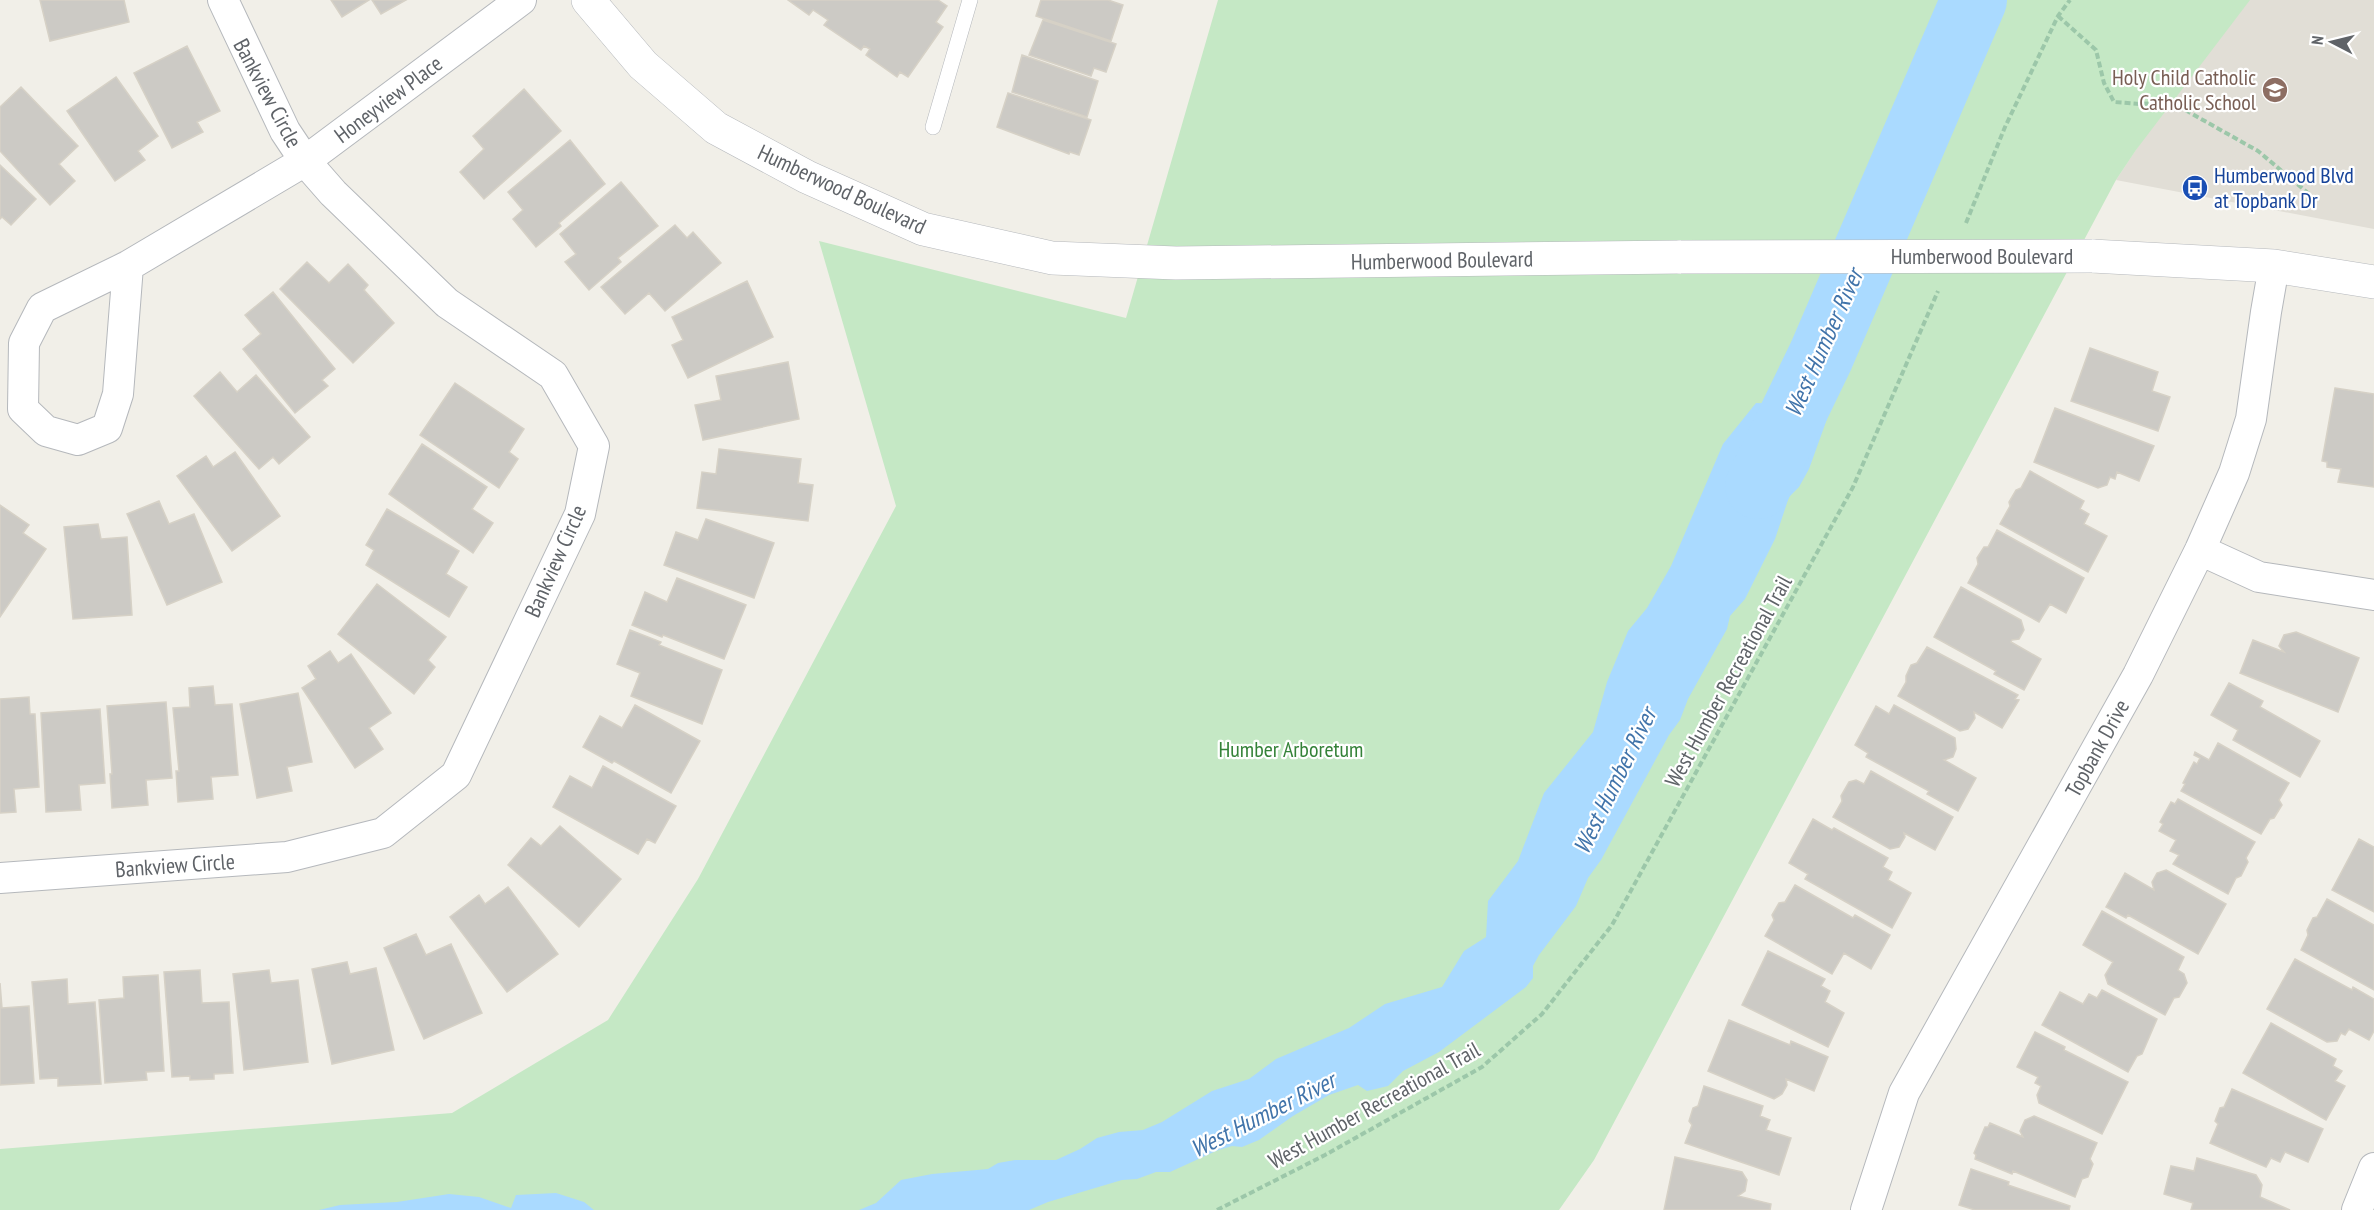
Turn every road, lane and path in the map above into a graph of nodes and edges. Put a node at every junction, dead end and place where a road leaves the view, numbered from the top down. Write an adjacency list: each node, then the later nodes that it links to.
1 (223, 0): 8 (street, Bankview Circle)
2 (521, 0): 8 (street, Honeyview Place)
3 (588, 0): 12 (street, Humberwood Boulevard, bridge)
4 (970, 0): 7 (lane)
5 (2070, 0): 6 (path)
6 (2058, 16): 9 (path); 10 (path)
7 (933, 127)
8 (305, 161): 11 (street, Honeyview Place); 17 (street, Bankview Circle)
9 (2309, 204)
10 (1961, 233)
11 (128, 266): 11 (street, Honeyview Place)
12 (2274, 266): 13 (street, Humberwood Boulevard); 15 (street, Topbank Drive)
13 (2374, 282)
14 (1940, 287): 19 (path, West Humber Recreational Trail)
15 (2200, 550): 16 (street); 20 (street, Topbank Drive)
16 (2374, 596)
17 (0, 878)
18 (2374, 1168): 21 (street)
19 (1217, 1210)
20 (1866, 1210)
21 (2357, 1210)

